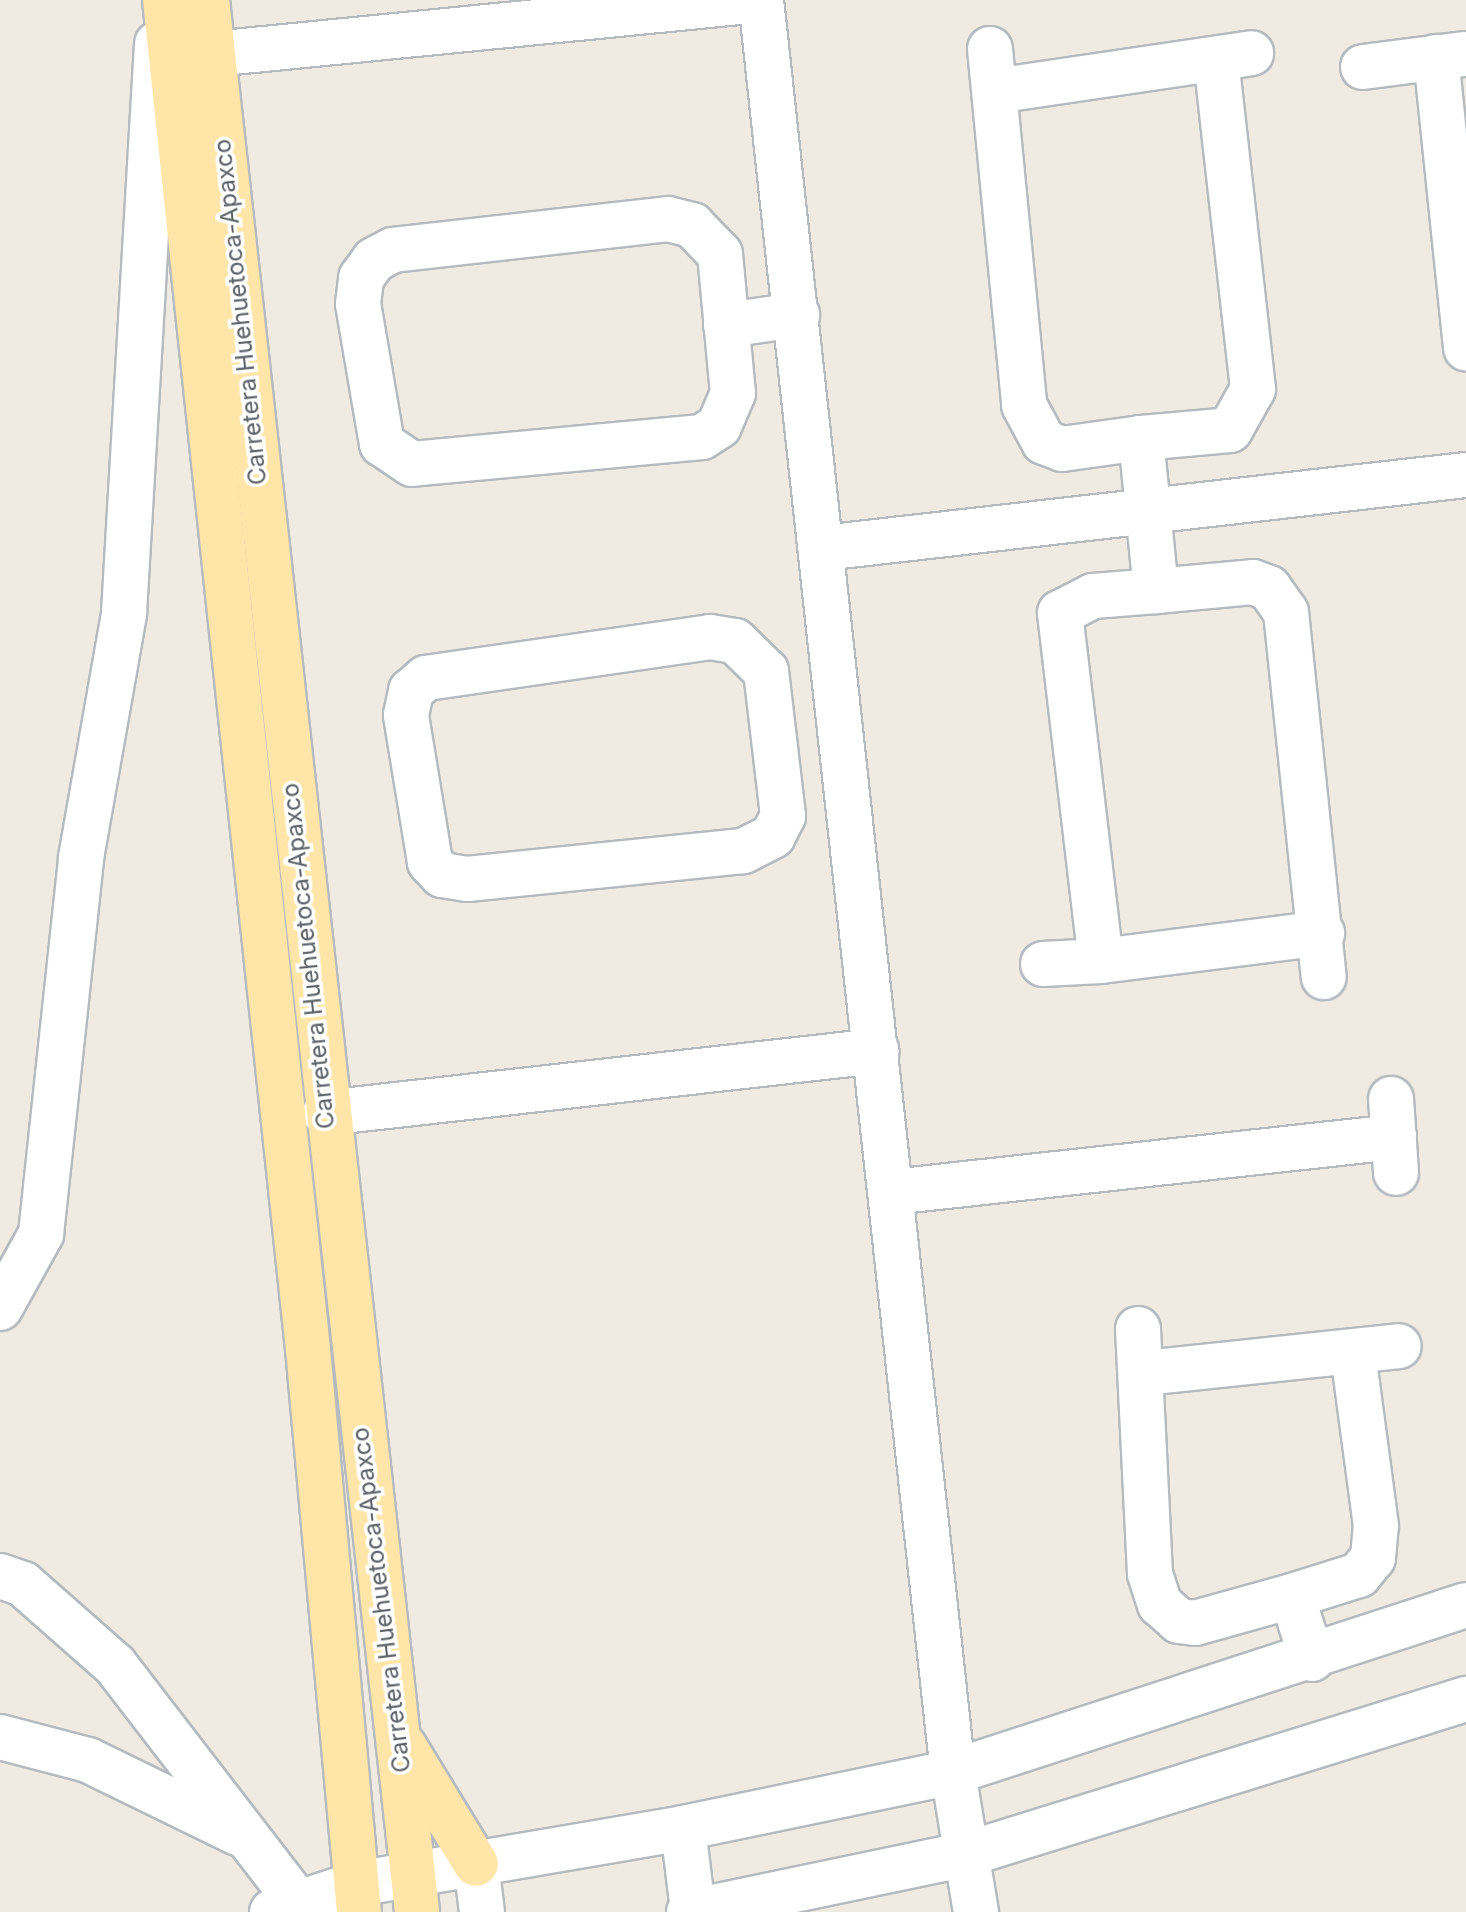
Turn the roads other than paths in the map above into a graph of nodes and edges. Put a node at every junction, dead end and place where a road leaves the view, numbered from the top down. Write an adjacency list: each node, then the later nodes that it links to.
1 (162, 0): 25 (street); 43 (main road, Carretera Huehuetoca-Apaxco)
2 (207, 0): 4 (main road, Carretera Huehuetoca-Apaxco)
3 (760, 0): 4 (street); 7 (street)
4 (213, 54): 22 (main road, Carretera Huehuetoca-Apaxco)
5 (1451, 55): 6 (street); 9 (street)
6 (1363, 67)
7 (797, 315): 8 (street); 13 (street)
8 (726, 325): 8 (street)
9 (1466, 348)
10 (1141, 438): 10 (street); 12 (street)
11 (1466, 475): 12 (street)
12 (1151, 511): 13 (street); 14 (street)
13 (823, 548): 15 (street)
14 (1156, 591): 17 (street); 18 (street)
15 (843, 731): 16 (street); 21 (street)
16 (773, 738): 16 (street)
17 (1322, 933): 18 (street); 20 (street)
18 (1101, 961): 19 (street)
19 (1043, 964)
20 (1324, 977)
21 (877, 1051): 22 (street); 24 (street)
22 (325, 1113): 35 (main road, Carretera Huehuetoca-Apaxco)
23 (1394, 1137): 24 (street)
24 (892, 1192): 37 (street)
25 (0, 1308)
26 (1138, 1329): 29 (street)
27 (1399, 1346): 28 (street)
28 (1353, 1354): 29 (street); 31 (street)
29 (1144, 1373): 31 (street)
30 (0, 1576): 39 (street)
31 (1292, 1596): 33 (street)
32 (1466, 1605): 33 (street)
33 (1312, 1659): 37 (street)
34 (1466, 1699): 40 (street)
35 (396, 1734): 41 (main road); 42 (main road, Carretera Huehuetoca-Apaxco)
36 (0, 1737): 39 (street)
37 (953, 1772): 38 (street); 40 (street)
38 (683, 1828): 41 (street); 46 (street)
39 (248, 1838): 44 (street)
40 (967, 1854): 46 (street); 47 (street)
41 (476, 1864): 42 (street); 45 (street)
42 (415, 1894): 43 (street)
43 (357, 1898): 44 (street)
44 (285, 1908)
45 (482, 1912)
46 (691, 1912)
47 (976, 1912)

